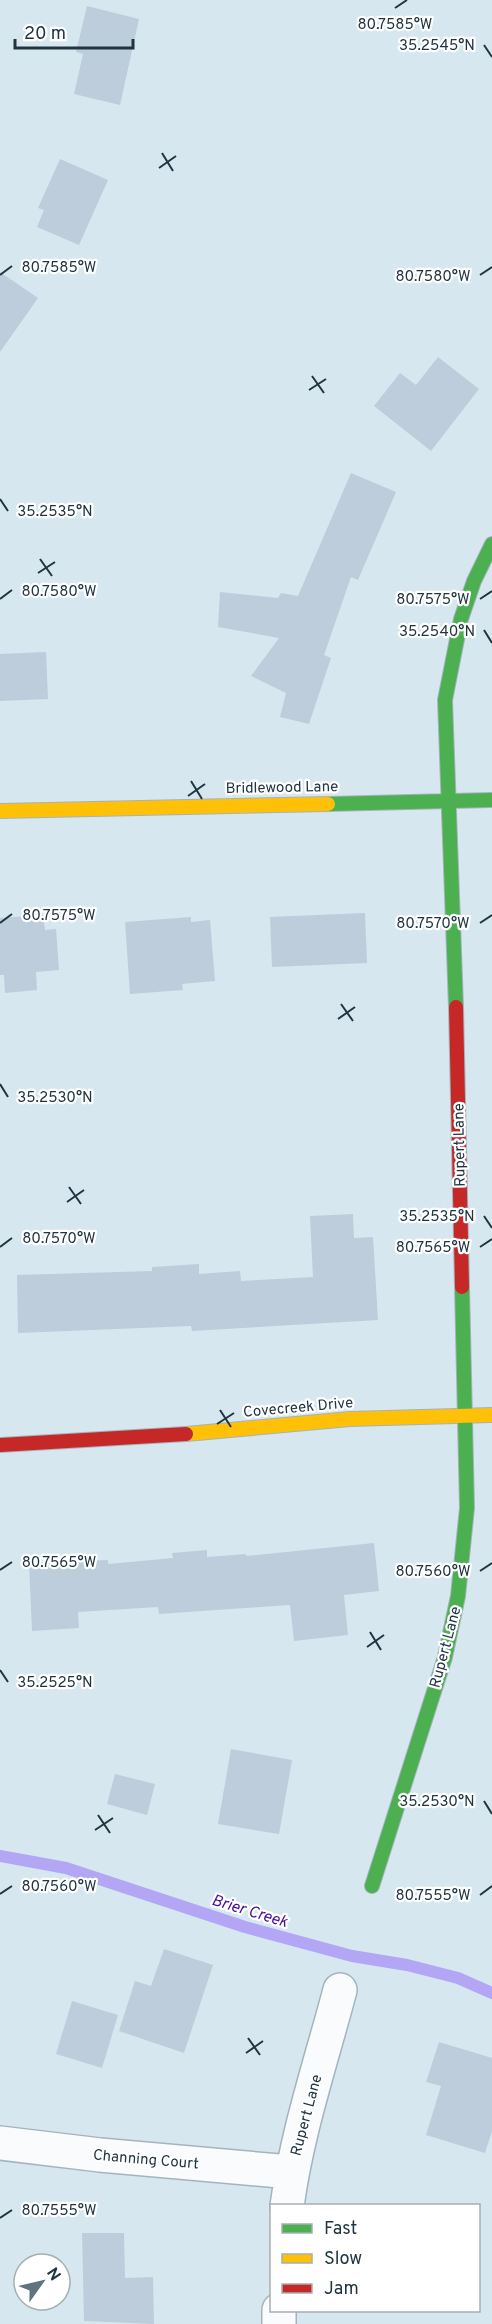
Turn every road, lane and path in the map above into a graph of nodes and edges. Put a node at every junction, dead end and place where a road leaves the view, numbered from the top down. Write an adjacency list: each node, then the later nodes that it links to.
1 (492, 544): 3 (street, Rupert Lane)
2 (492, 800): 3 (street, Bridlewood Lane)
3 (447, 801): 4 (street, Bridlewood Lane); 5 (street, Rupert Lane)
4 (0, 811)
5 (465, 1414): 6 (street, Covecreek Drive); 7 (street, Covecreek Drive); 8 (street, Rupert Lane)
6 (492, 1415)
7 (0, 1445)
8 (372, 1886)
9 (340, 1990): 11 (street, Rupert Lane)
10 (0, 2143): 11 (street, Channing Court)
11 (291, 2172): 12 (street, Rupert Lane)
12 (287, 2204)

